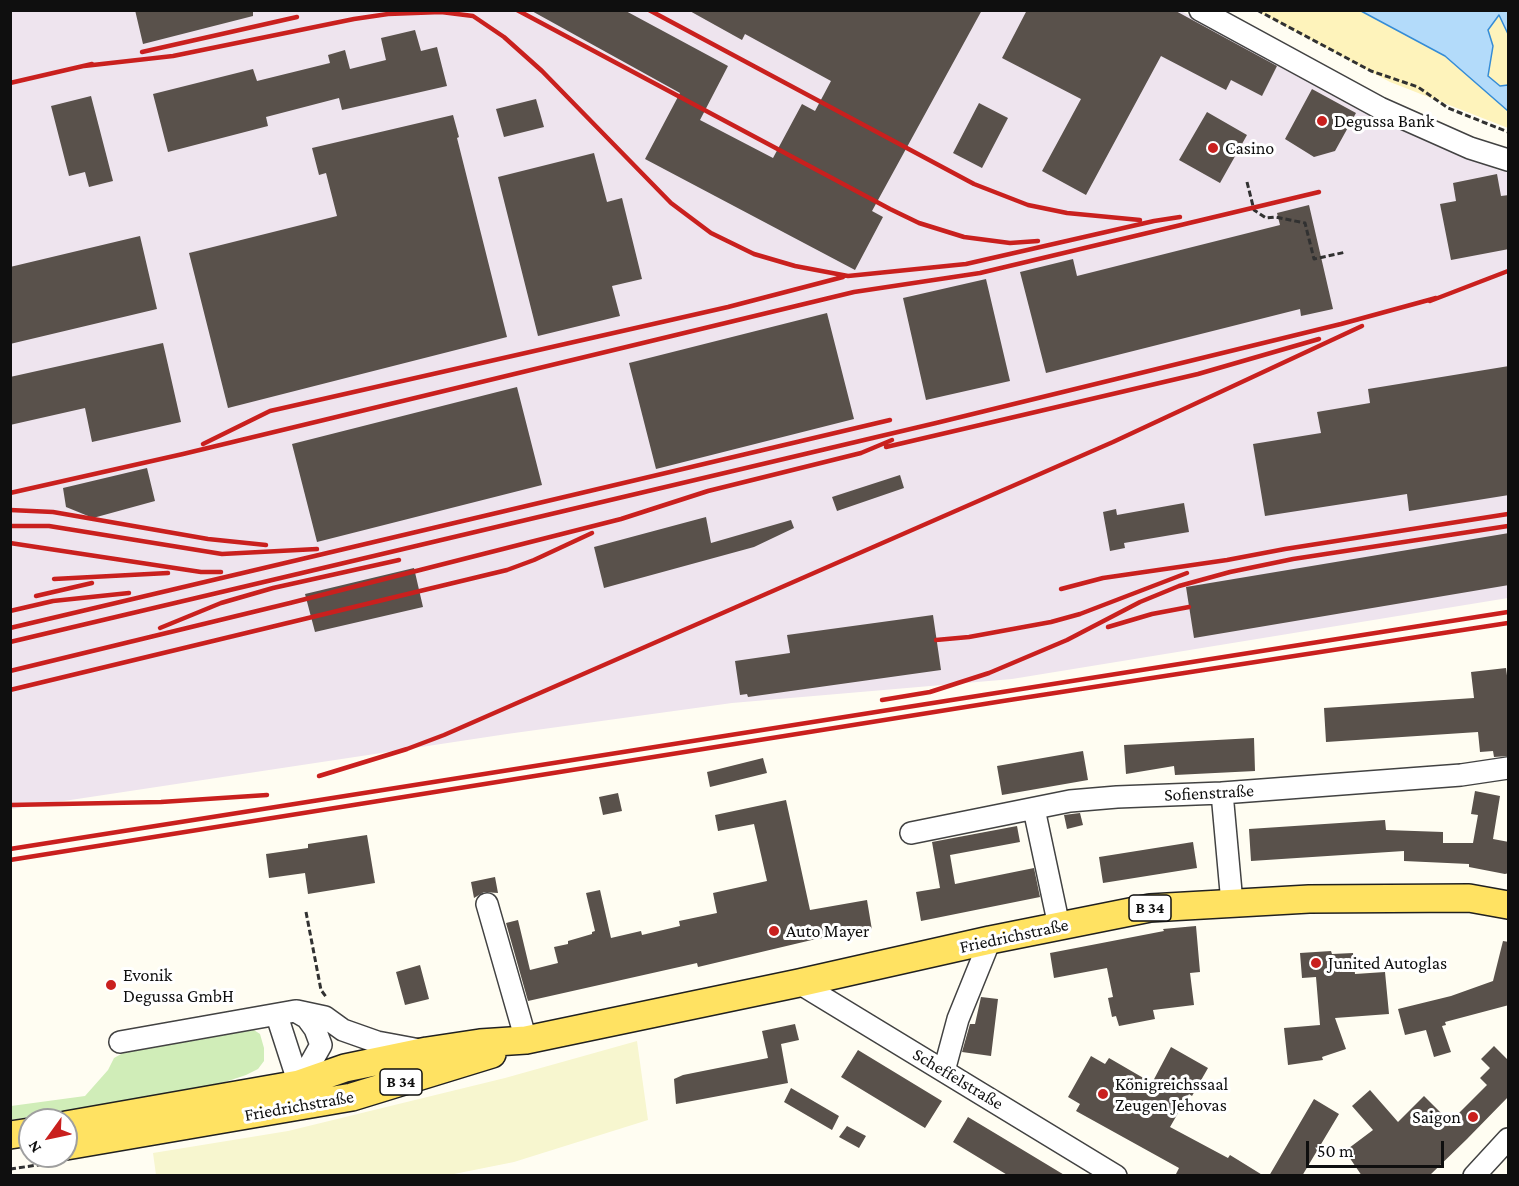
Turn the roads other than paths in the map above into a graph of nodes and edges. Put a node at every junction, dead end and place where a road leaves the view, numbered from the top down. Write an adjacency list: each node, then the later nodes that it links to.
1 (1200, 10): 2 (street)
2 (1509, 160)
3 (1509, 768): 4 (street, Sofienstraße)
4 (1222, 793): 5 (street, Sofienstraße); 7 (street)
5 (1034, 809): 6 (street, Sofienstraße); 10 (street)
6 (911, 833)
7 (1232, 903): 9 (main road, Friedrichstraße / B 34); 10 (main road, Friedrichstraße / B 34)
8 (487, 904): 14 (street)
9 (1509, 905)
10 (1059, 926): 11 (main road, Friedrichstraße / B 34)
11 (990, 940): 12 (main road, Friedrichstraße / B 34); 17 (street)
12 (799, 983): 14 (main road, Friedrichstraße / B 34); 17 (street, Scheffelstraße)
13 (286, 1013): 15 (street); 16 (street); 18 (street); 18 (street)
14 (526, 1040): 16 (main road, Friedrichstraße / B 34); 19 (main road, Friedrichstraße / B 34)
15 (120, 1042)
16 (427, 1051): 18 (main road, Friedrichstraße / B 34)
17 (944, 1071): 24 (street, Scheffelstraße)
18 (299, 1084): 19 (main road); 20 (main road); 21 (main road, B 34)
19 (323, 1102): 20 (main road, Friedrichstraße / B 34)
20 (273, 1111): 22 (main road, Friedrichstraße / B 34)
21 (78, 1123)
22 (78, 1144)
23 (1506, 1146): 25 (street)
24 (1116, 1176)
25 (1474, 1176)

